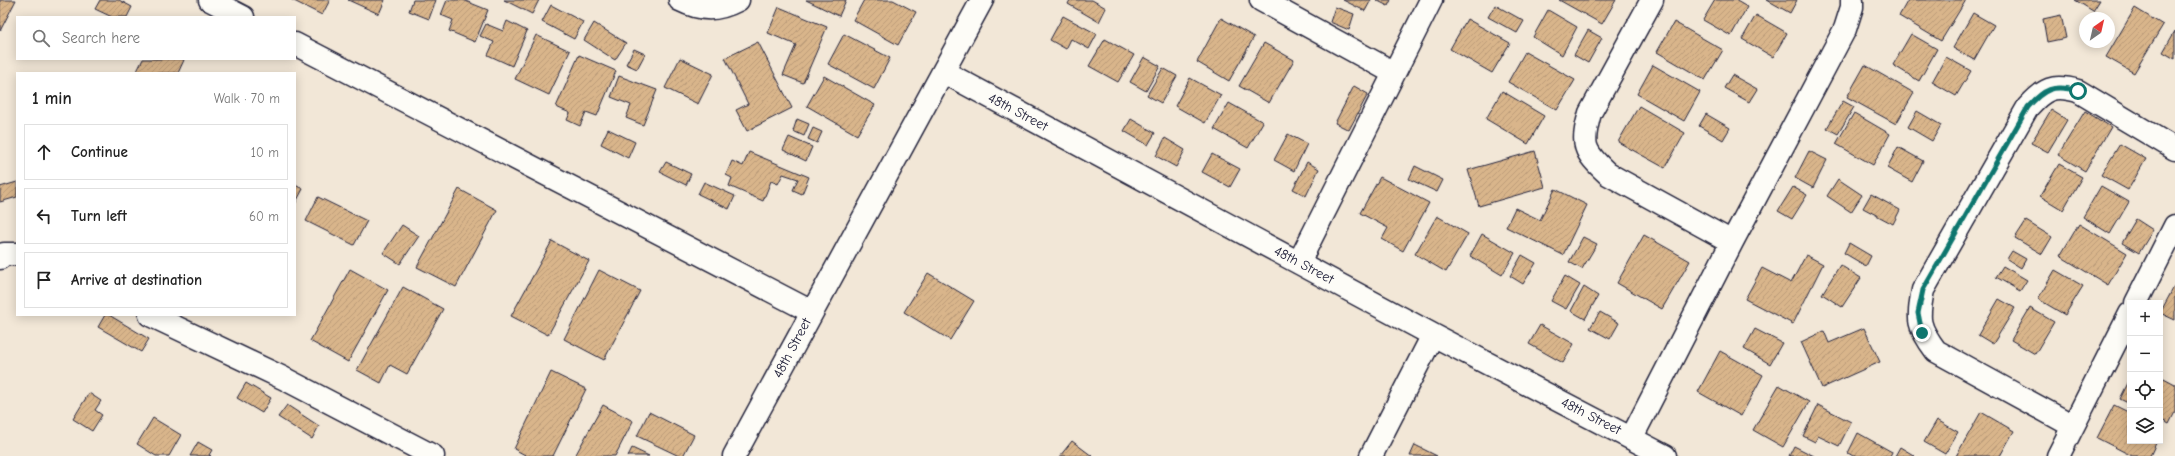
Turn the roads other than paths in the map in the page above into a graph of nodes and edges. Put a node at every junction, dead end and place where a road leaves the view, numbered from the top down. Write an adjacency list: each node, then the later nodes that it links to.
1 (210, 0): 9 (street)
2 (680, 0): 3 (street)
3 (738, 0)
4 (982, 0): 11 (street, 48th Street)
5 (1261, 0): 12 (street)
6 (1431, 0): 12 (street)
7 (1652, 0): 15 (street)
8 (1852, 0): 15 (street)
9 (241, 16)
10 (296, 45): 20 (street)
11 (944, 72): 18 (street, 48th Street); 20 (street, 48th Street)
12 (1394, 74): 18 (street)
13 (2175, 149): 24 (street)
14 (2175, 226): 19 (street)
15 (1732, 242): 25 (street)
16 (16, 254): 17 (street)
17 (0, 258)
18 (1299, 262): 23 (street, 48th Street)
19 (2138, 300)
20 (812, 312): 28 (street, 48th Street)
21 (152, 316): 26 (street)
22 (2127, 320): 24 (street)
23 (1433, 335): 25 (street, 48th Street); 29 (street)
24 (2073, 426): 31 (street)
25 (1632, 438): 30 (street, 48th Street)
26 (408, 450): 27 (street)
27 (433, 456)
28 (734, 456)
29 (1372, 456)
30 (1665, 456)
31 (2058, 456)

